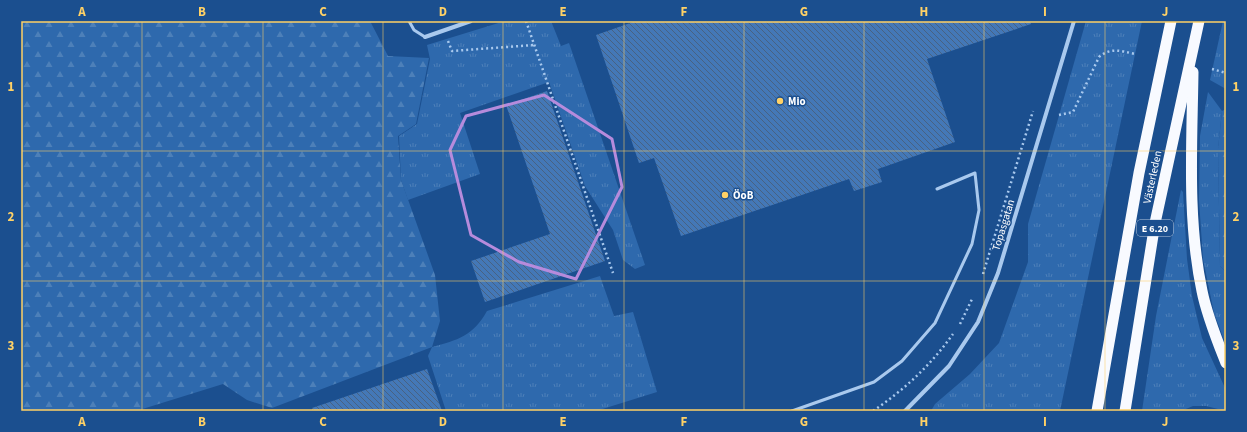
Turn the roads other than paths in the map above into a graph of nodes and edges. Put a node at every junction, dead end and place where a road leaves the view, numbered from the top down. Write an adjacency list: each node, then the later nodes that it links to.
1 (409, 21): 6 (lane)
2 (471, 21): 6 (street)
3 (1074, 21): 10 (street, Topasgatan)
4 (1171, 21): 12 (highway, Västerleden / E 6.20)
5 (1199, 21): 7 (highway, Västerleden / E 6.20)
6 (425, 37)
7 (1193, 48): 9 (highway); 13 (highway, Västerleden / E 6.20)
8 (937, 188): 11 (lane)
9 (1226, 363)
10 (907, 410)
11 (792, 411)
12 (1097, 411)
13 (1125, 411)

